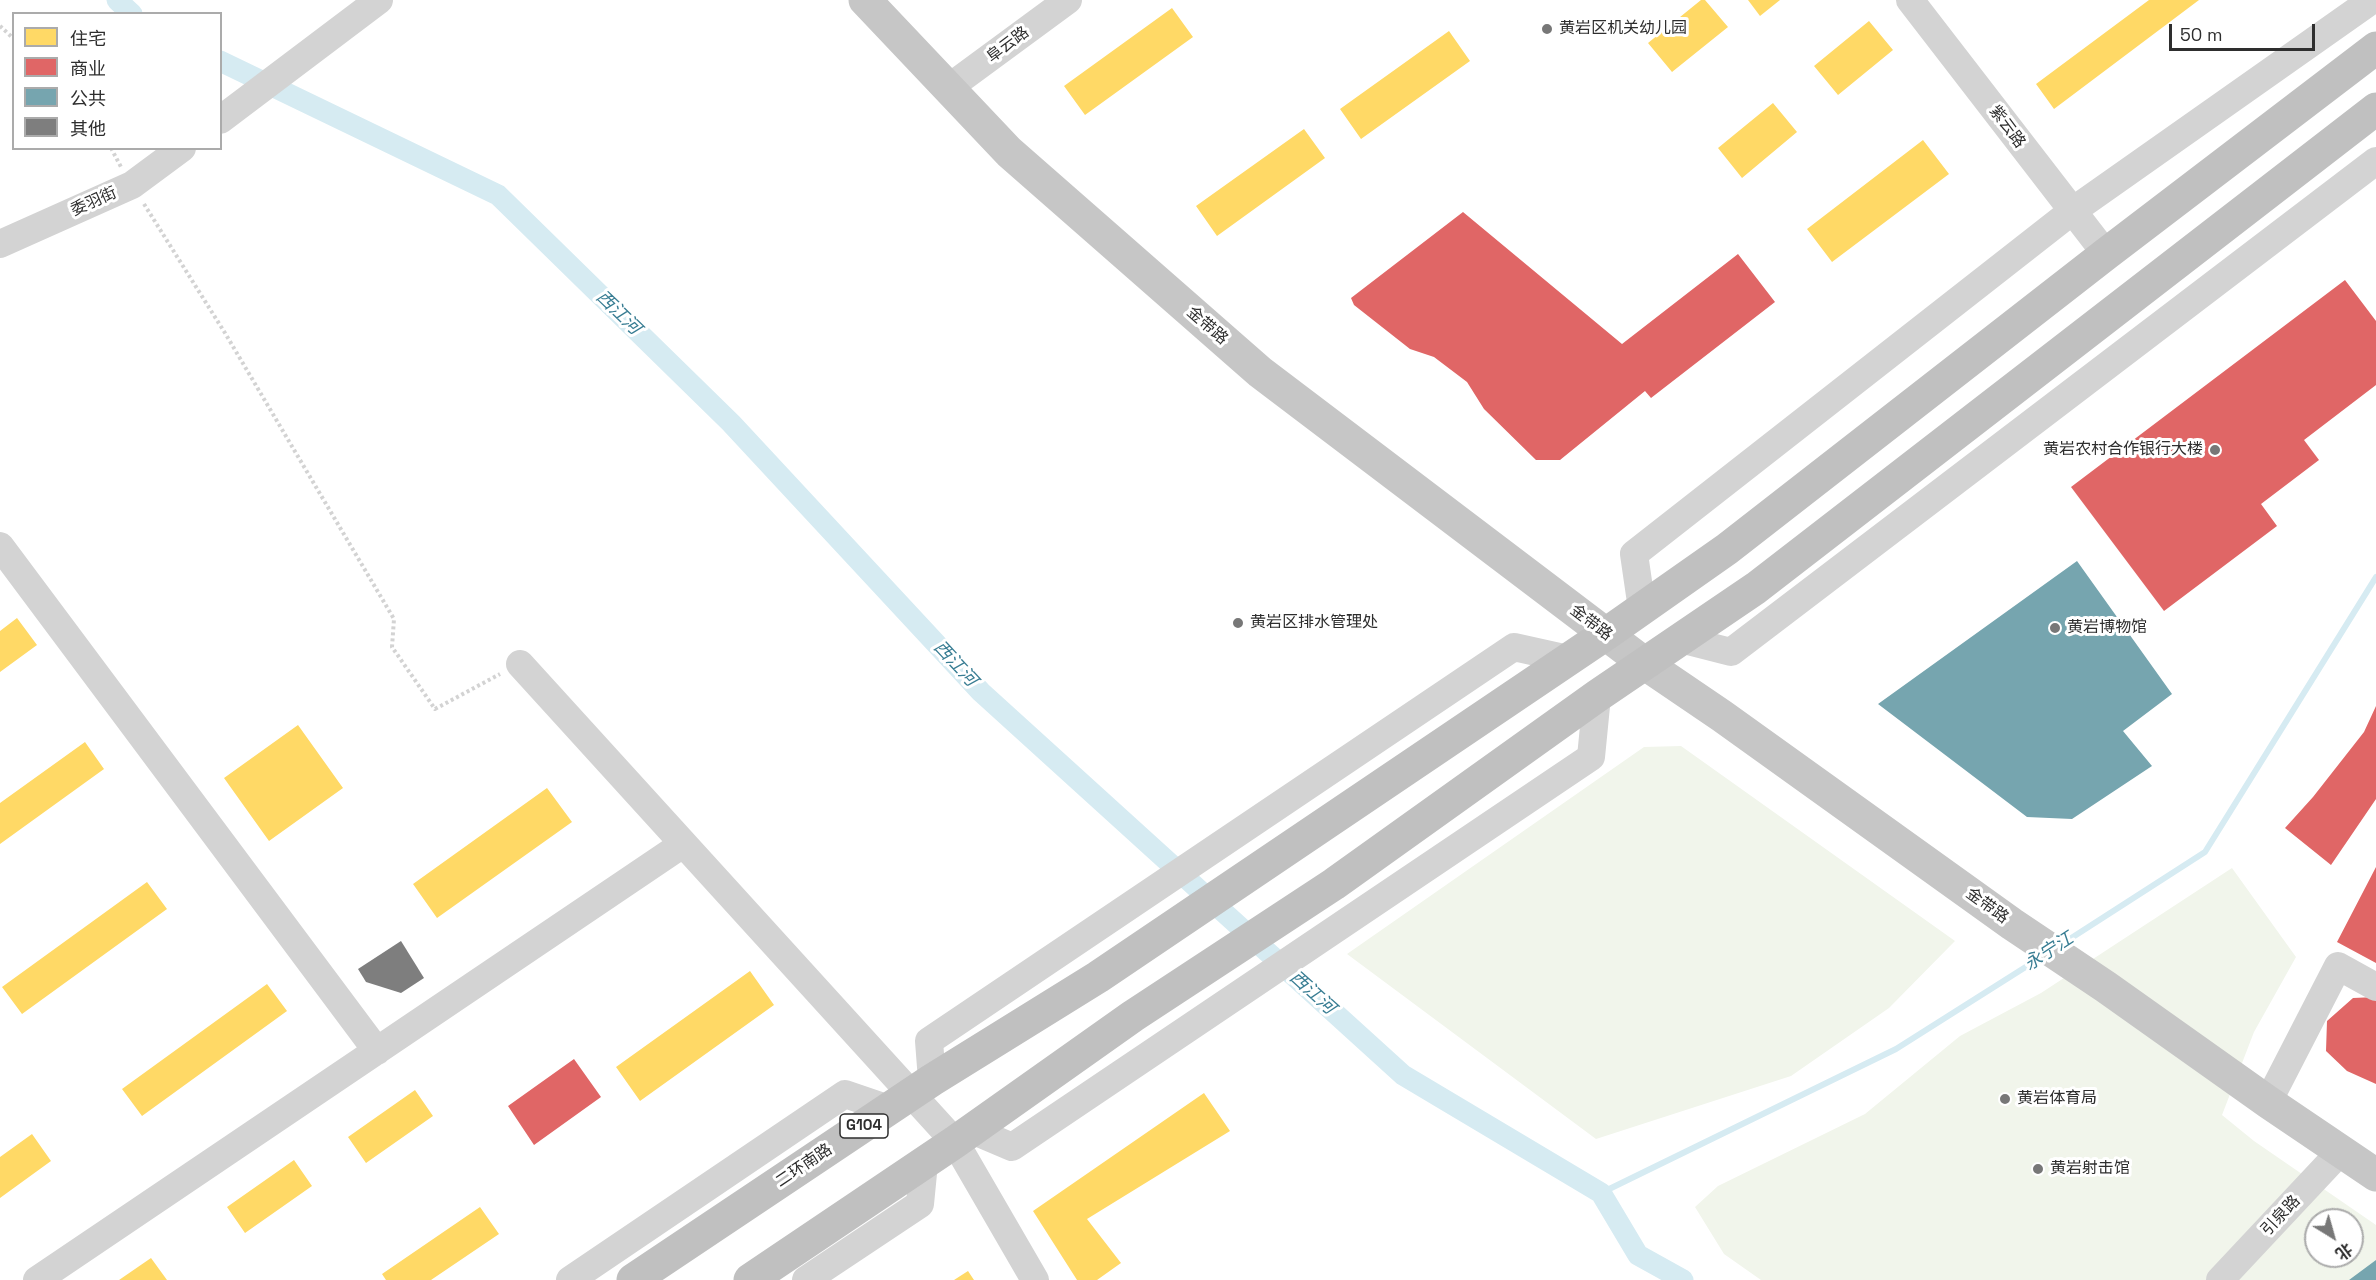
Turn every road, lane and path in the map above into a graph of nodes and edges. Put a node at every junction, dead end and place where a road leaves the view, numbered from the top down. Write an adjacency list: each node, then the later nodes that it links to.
1 (865, 0): 9 (main road, 金带路)
2 (1068, 0): 9 (street, 阜云路)
3 (1910, 0): 16 (street, 紫云路)
4 (2372, 0): 16 (street)
5 (371, 7): 11 (street)
6 (0, 26): 7 (path)
7 (12, 37)
8 (2376, 48): 18 (highway, 二环南路)
9 (948, 89): 21 (main road, 金带路)
10 (2376, 109): 22 (highway)
11 (222, 119)
12 (112, 150): 15 (path)
13 (175, 154): 15 (street, 委羽街)
14 (2376, 161): 22 (street)
15 (132, 185): 17 (street, 委羽街); 25 (path)
16 (2072, 212): 18 (street, 紫云路); 20 (street)
17 (0, 244)
18 (2106, 254): 20 (highway, 二环南路)
19 (0, 546): 29 (street)
20 (1642, 609): 21 (highway, 二环南路)
21 (1606, 634): 23 (highway, 二环南路); 24 (main road, 金带路)
22 (1680, 639): 24 (highway)
23 (1568, 659): 30 (highway, 二环南路 / G104); 30 (street)
24 (1644, 663): 26 (highway); 31 (main road, 金带路)
25 (520, 664): 27 (street)
26 (1597, 696): 32 (highway); 32 (street)
27 (683, 844): 29 (street); 30 (street)
28 (2376, 987): 31 (street)
29 (377, 1051): 36 (street)
30 (911, 1094): 32 (street); 37 (street); 38 (highway, 二环南路 / G104)
31 (2268, 1102): 33 (main road, 金带路)
32 (964, 1136): 34 (highway); 41 (street)
33 (2341, 1151): 35 (main road, 金带路); 42 (street, 引泉路)
34 (924, 1163): 39 (highway); 40 (street)
35 (2376, 1175)
36 (37, 1280)
37 (570, 1280)
38 (633, 1280)
39 (750, 1280)
40 (806, 1280)
41 (1035, 1280)
42 (2220, 1280)

